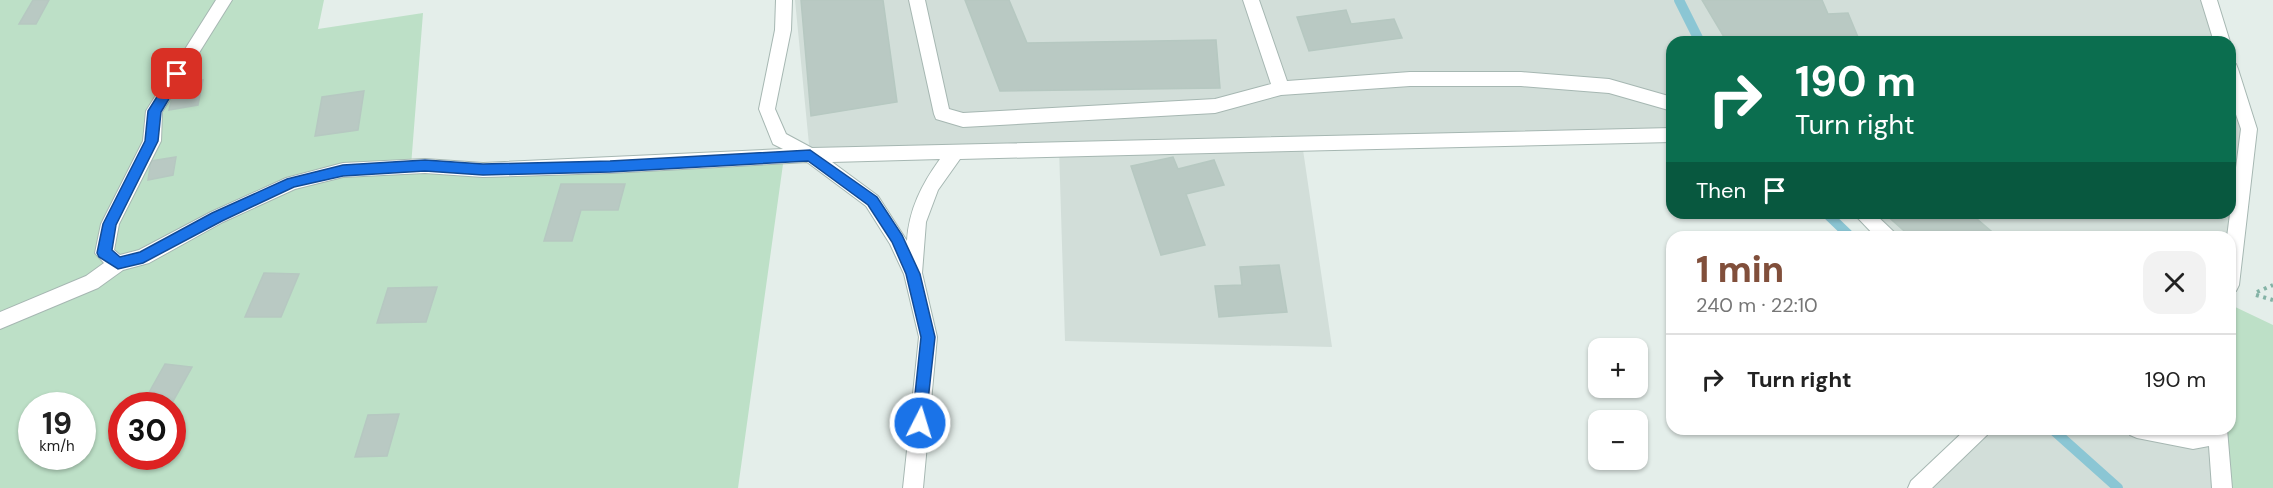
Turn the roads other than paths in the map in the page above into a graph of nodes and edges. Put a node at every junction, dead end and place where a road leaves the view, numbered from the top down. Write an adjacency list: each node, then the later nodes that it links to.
1 (224, 0): 16 (street)
2 (784, 0): 12 (street)
3 (917, 0): 7 (street)
4 (1251, 0): 7 (street)
5 (2209, 0): 6 (street)
6 (2220, 36)
7 (1281, 88): 9 (street)
8 (2236, 88): 15 (street)
9 (1666, 102)
10 (1666, 135): 11 (street)
11 (954, 153): 12 (street); 17 (street)
12 (810, 155): 16 (street); 17 (street)
13 (1868, 219): 14 (street)
14 (1882, 231)
15 (2236, 236)
16 (118, 263): 18 (street)
17 (913, 274): 23 (street)
18 (0, 321)
19 (1974, 435): 24 (street)
20 (2167, 435): 21 (street)
21 (2207, 435)
22 (2216, 435): 25 (street)
23 (913, 488)
24 (1918, 488)
25 (2222, 488)

